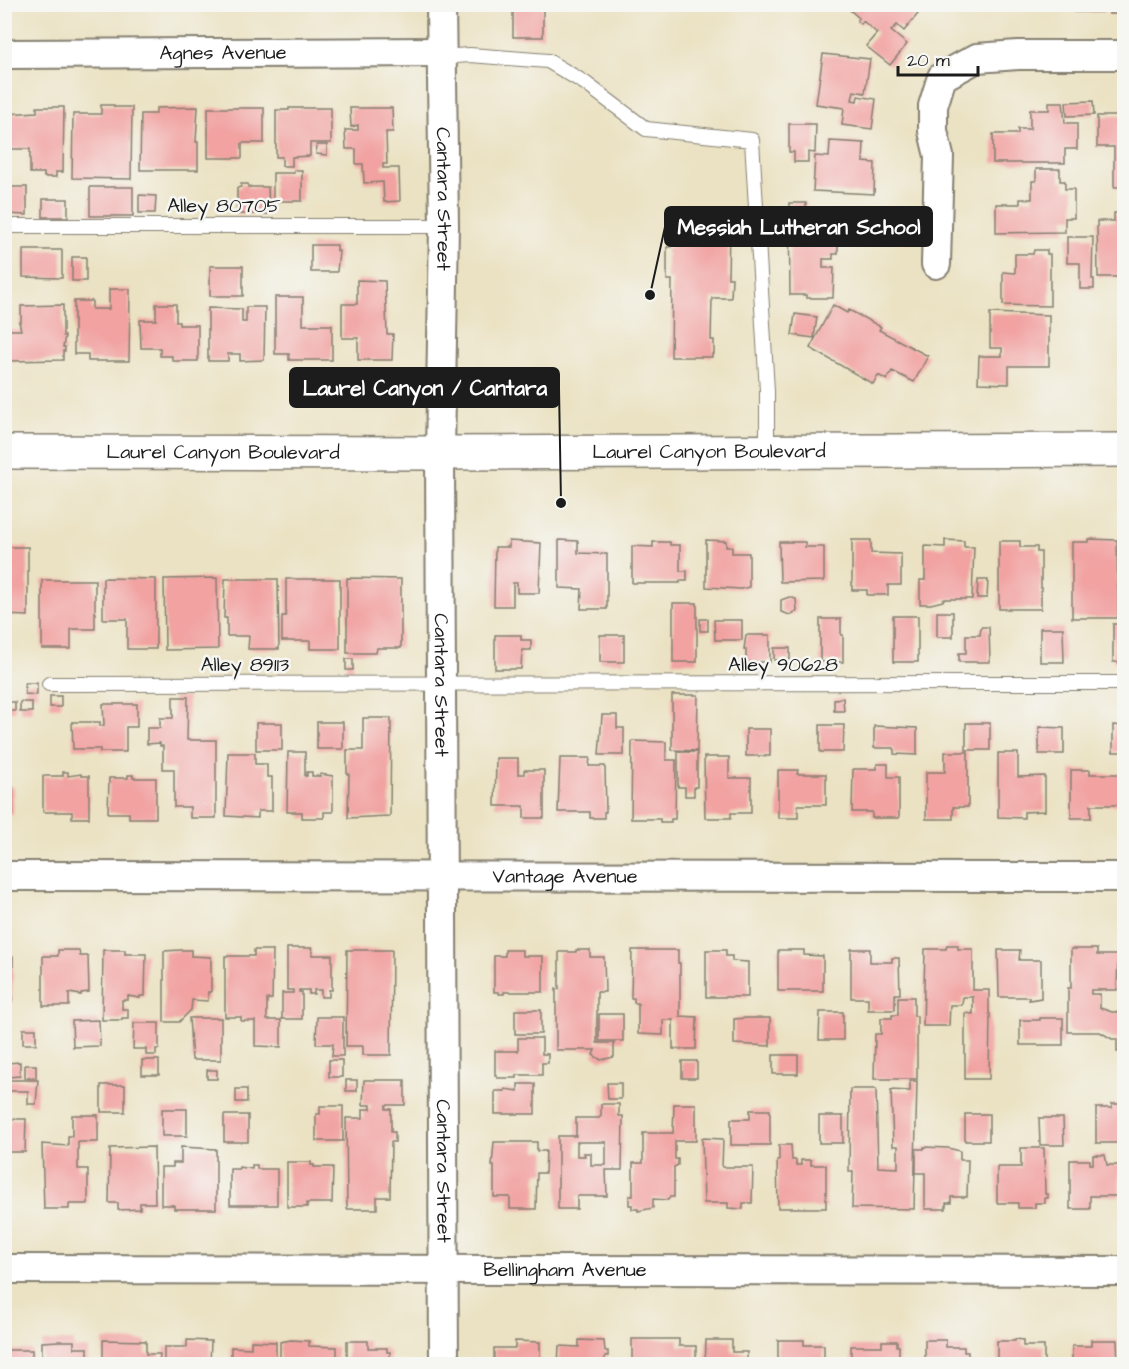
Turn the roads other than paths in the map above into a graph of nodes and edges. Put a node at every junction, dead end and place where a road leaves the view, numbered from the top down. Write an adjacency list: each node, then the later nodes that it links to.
1 (441, 4): 3 (street, Cantara Street)
2 (4, 54): 3 (street, Agnes Avenue)
3 (441, 54): 6 (street, Cantara Street); 9 (lane)
4 (1125, 55): 7 (street)
5 (4, 226): 6 (lane, Alley 80705)
6 (444, 226): 11 (street, Cantara Street)
7 (936, 264)
8 (1125, 450): 9 (main road, Laurel Canyon Boulevard)
9 (767, 451): 11 (main road, Laurel Canyon Boulevard)
10 (4, 452): 11 (main road, Laurel Canyon Boulevard)
11 (440, 453): 14 (street, Cantara Street)
12 (1125, 683): 14 (lane, Alley 90628)
13 (49, 684): 14 (lane, Alley 89113)
14 (441, 686): 16 (street, Cantara Street)
15 (4, 876): 16 (street, Vantage Avenue)
16 (441, 876): 17 (street, Vantage Avenue); 19 (street, Cantara Street)
17 (1125, 877)
18 (4, 1269): 19 (street, Bellingham Avenue)
19 (444, 1269): 20 (street, Bellingham Avenue); 21 (street, Cantara Street)
20 (1125, 1271)
21 (444, 1365)

